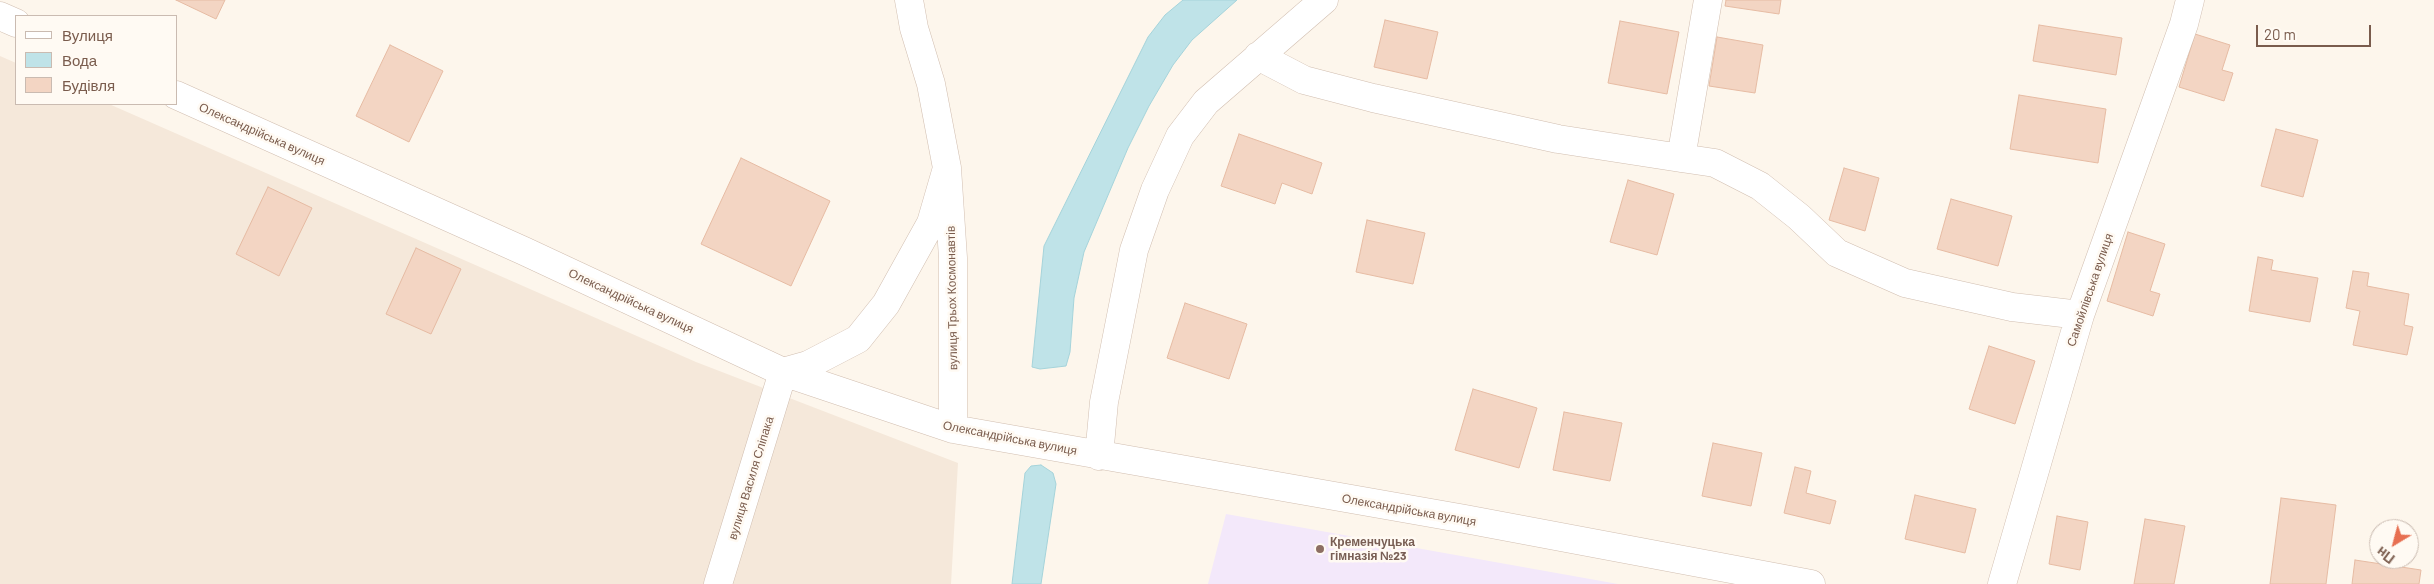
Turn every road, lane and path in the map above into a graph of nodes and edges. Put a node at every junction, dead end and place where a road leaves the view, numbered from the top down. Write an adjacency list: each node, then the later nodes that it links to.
1 (909, 0): 10 (street, вулиця Трьох Космонавтів)
2 (1324, 0): 7 (street)
3 (1708, 0): 9 (street)
4 (2190, 0): 11 (street, Самойлівська вулиця)
5 (0, 16): 6 (street)
6 (15, 23)
7 (1258, 56): 9 (street); 14 (street)
8 (178, 96): 12 (street, Олександрійська вулиця)
9 (1681, 158): 11 (street)
10 (947, 168): 12 (street, вулиця Трьох Космонавтів); 13 (street, вулиця Трьох Космонавтів)
11 (2080, 315): 17 (street, Самойлівська вулиця)
12 (784, 372): 13 (street, Олександрійська вулиця); 15 (street, вулиця Василя Сліпака)
13 (953, 429): 14 (street, Олександрійська вулиця)
14 (1099, 456): 16 (street, Олександрійська вулиця)
15 (718, 584)
16 (1811, 584)
17 (2002, 584)

